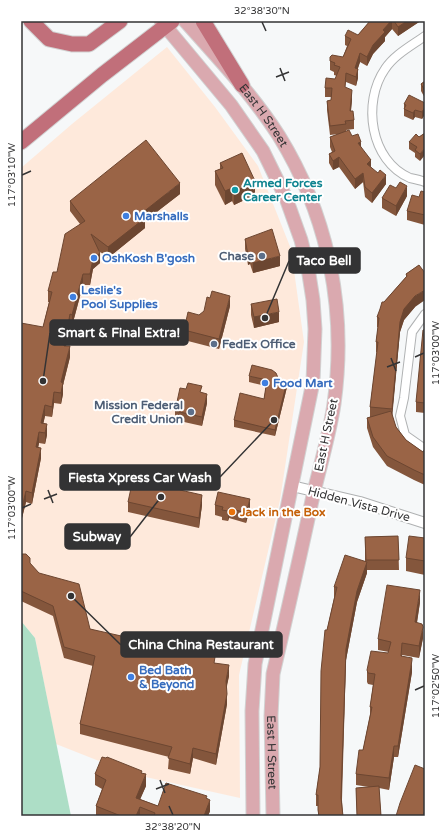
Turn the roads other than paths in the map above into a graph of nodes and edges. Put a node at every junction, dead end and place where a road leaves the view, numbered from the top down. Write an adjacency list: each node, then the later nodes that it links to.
1 (31, 21): 2 (highway)
2 (120, 21)
3 (185, 21): 7 (main road, East H Street)
4 (203, 21): 7 (highway)
5 (166, 23): 8 (highway); 12 (main road, East H Street)
6 (425, 36): 9 (street)
7 (242, 85): 13 (main road, East H Street)
8 (21, 142)
9 (425, 182)
10 (425, 314): 11 (street)
11 (425, 449)
12 (292, 486): 13 (street, Hidden Vista Drive); 15 (main road, East H Street)
13 (314, 491): 14 (street, Hidden Vista Drive); 16 (main road, East H Street)
14 (425, 523)
15 (253, 816)
16 (273, 816)

